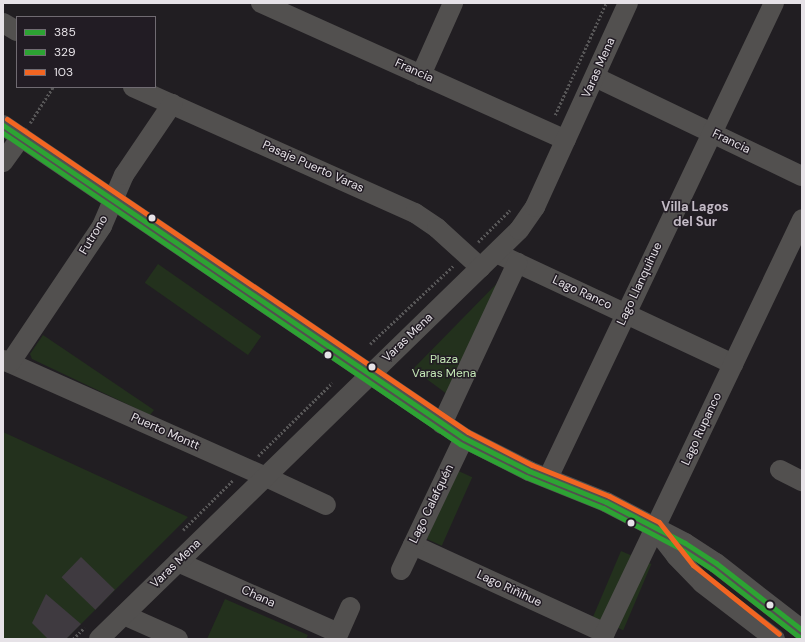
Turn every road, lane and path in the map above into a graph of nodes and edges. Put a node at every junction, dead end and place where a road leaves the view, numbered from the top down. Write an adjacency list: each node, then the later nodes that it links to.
1 (261, 3): 8 (street, Francia)
2 (453, 3): 8 (street)
3 (606, 3): 14 (path)
4 (628, 3): 9 (street, Varas Mena)
5 (774, 3): 15 (street, Lago Llanquihue)
6 (3, 23): 7 (street)
7 (16, 31)
8 (421, 75): 14 (street, Francia)
9 (595, 77): 15 (street, Francia); 17 (street, Varas Mena)
10 (52, 88): 16 (path)
11 (135, 88): 12 (street, Pasaje Puerto Varas)
12 (172, 104): 20 (street, Futrono); 24 (street, Pasaje Puerto Varas)
13 (3, 125): 16 (street)
14 (548, 132): 17 (street, Francia)
15 (712, 133): 19 (street, Francia); 27 (street, Lago Llanquihue)
16 (21, 137): 18 (street); 20 (street)
17 (566, 140): 23 (street, Varas Mena)
18 (3, 162)
19 (802, 176)
20 (113, 200): 29 (street, Futrono); 31 (street)
21 (510, 209): 24 (path)
22 (802, 219): 30 (street, Lago Rupanco)
23 (496, 253): 25 (street, Lago Ranco); 26 (street, Varas Mena)
24 (466, 254): 26 (street, Pasaje Puerto Varas); 28 (path)
25 (517, 262): 27 (street, Lago Ranco); 33 (street)
26 (480, 268): 31 (street, Varas Mena)
27 (626, 314): 30 (street, Lago Ranco); 38 (street, Lago Llanquihue)
28 (370, 344)
29 (6, 362): 35 (street, Puerto Montt)
30 (733, 364): 41 (street, Lago Rupanco)
31 (370, 375): 33 (street); 37 (street, Varas Mena)
32 (332, 383): 35 (path)
33 (442, 424): 34 (street)
34 (464, 438): 38 (street); 43 (street, Lago Calafquén)
35 (246, 468): 37 (street, Puerto Montt); 42 (path)
36 (780, 470): 39 (street)
37 (266, 477): 40 (street, Puerto Montt); 44 (street, Varas Mena)
38 (548, 478): 41 (street)
39 (802, 481)
40 (326, 505)
41 (655, 528): 48 (street); 52 (street, Lago Rupanco); 53 (street)
42 (179, 534)
43 (413, 545): 45 (street, Lago Calafquén); 52 (street, Lago Riñihue)
44 (178, 562): 47 (street, Varas Mena); 51 (street, Chana)
45 (401, 570)
46 (350, 607): 51 (street)
47 (124, 615): 50 (street, Varas Mena); 55 (street)
48 (786, 617): 49 (street); 53 (street)
49 (802, 630)
50 (94, 631): 54 (path)
51 (337, 636)
52 (603, 636)
53 (771, 638)
54 (73, 639)
55 (178, 639)

